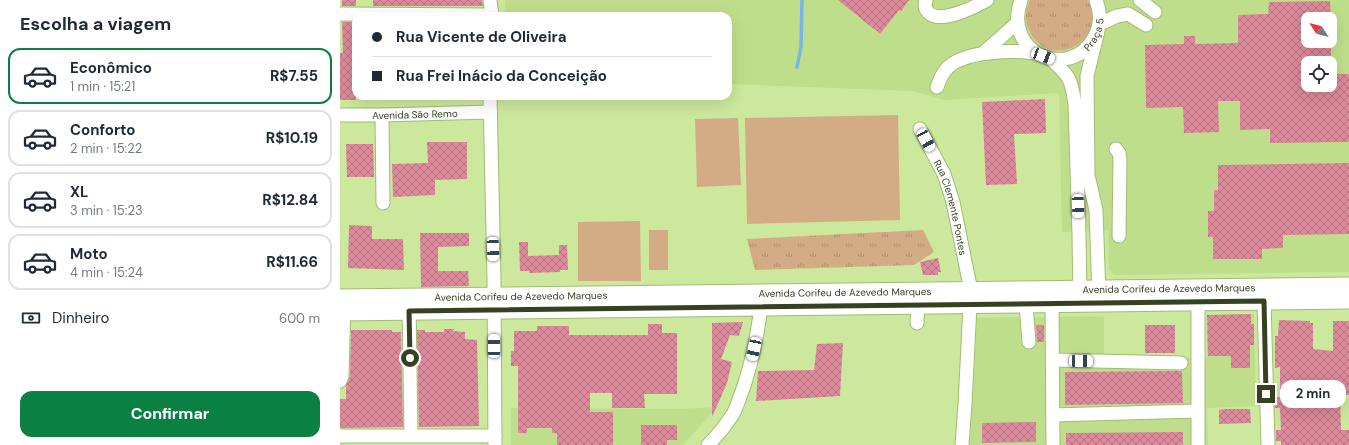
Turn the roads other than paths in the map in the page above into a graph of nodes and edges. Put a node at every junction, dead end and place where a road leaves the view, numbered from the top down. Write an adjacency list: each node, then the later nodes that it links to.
1 (490, 0): 7 (street)
2 (926, 0): 3 (street)
3 (986, 0)
4 (1021, 0): 11 (street, Praça 5)
5 (1140, 0): 8 (street)
6 (1099, 4): 13 (street, Praça 5)
7 (492, 12)
8 (1156, 12)
9 (340, 14): 10 (street)
10 (352, 14)
11 (1017, 23): 14 (street); 15 (street, Praça 5)
12 (1146, 26): 13 (street)
13 (1099, 28): 16 (street, Praça 5); 30 (street)
14 (983, 53): 15 (street); 17 (street)
15 (1035, 53): 16 (street, Praça 5)
16 (1051, 59): 29 (street)
17 (937, 87)
18 (490, 100): 19 (street)
19 (490, 112): 21 (street, Avenida São Remo); 34 (street)
20 (340, 115): 21 (street, Avenida São Remo)
21 (382, 115): 24 (street)
22 (920, 129): 31 (street, Rua Clemente Pontes)
23 (1119, 169): 25 (street)
24 (383, 203)
25 (1119, 236)
26 (1349, 286): 28 (main road, Avenida Corifeu de Azevedo Marques)
27 (841, 292): 31 (main road, Avenida Corifeu de Azevedo Marques); 34 (main road, Avenida Corifeu de Azevedo Marques); 40 (main road)
28 (1262, 294): 30 (main road, Avenida Corifeu de Azevedo Marques); 32 (main road, Avenida Corifeu de Azevedo Marques); 33 (main road, Avenida Corifeu de Azevedo Marques); 55 (street)
29 (1079, 296): 30 (main road, Avenida Corifeu de Azevedo Marques); 31 (main road, Avenida Corifeu de Azevedo Marques); 37 (main road, Avenida Corifeu de Azevedo Marques)
30 (1099, 296): 33 (main road, Avenida Corifeu de Azevedo Marques)
31 (971, 298): 36 (main road, Avenida Corifeu de Azevedo Marques); 39 (main road, Avenida Corifeu de Azevedo Marques); 52 (street, Rua Clemente Pontes)
32 (1349, 300)
33 (1198, 302): 46 (street)
34 (494, 303): 35 (main road, Avenida Corifeu de Azevedo Marques); 40 (main road, Avenida Corifeu de Azevedo Marques); 50 (street)
35 (409, 304): 38 (main road, Avenida Corifeu de Azevedo Marques); 49 (street)
36 (1026, 304): 37 (main road, Avenida Corifeu de Azevedo Marques); 42 (street)
37 (1052, 304): 43 (street)
38 (342, 305): 45 (street)
39 (918, 306): 40 (main road, Avenida Corifeu de Azevedo Marques); 41 (street)
40 (760, 307): 51 (street)
41 (916, 323)
42 (1029, 342)
43 (1052, 360): 44 (street); 47 (street)
44 (1181, 363)
45 (340, 381)
46 (1197, 411): 47 (street); 54 (street)
47 (1053, 415): 53 (street)
48 (340, 436): 49 (street)
49 (411, 436): 50 (street)
50 (495, 441)
51 (708, 445)
52 (962, 445)
53 (1053, 445)
54 (1198, 445)
55 (1268, 445)

